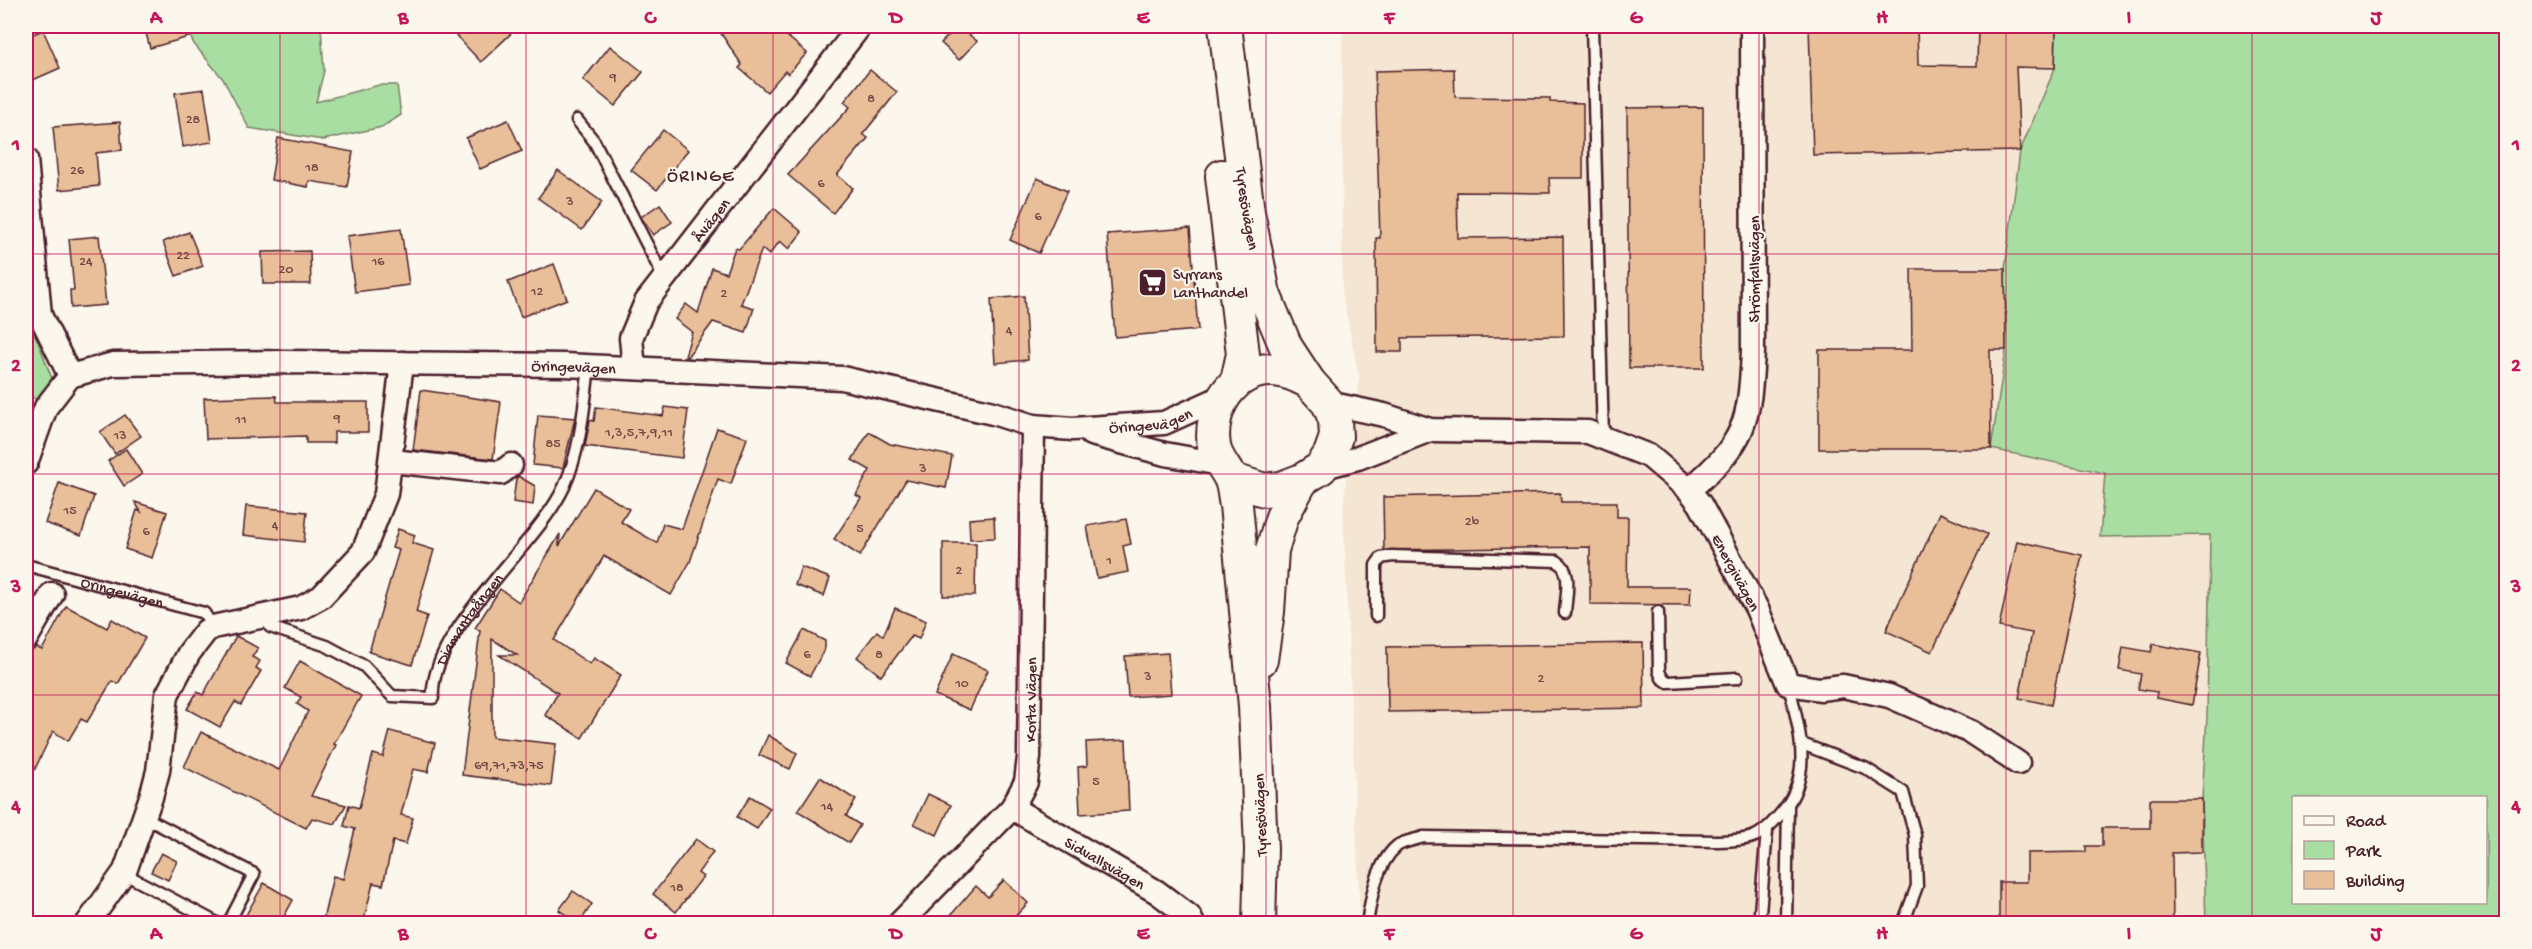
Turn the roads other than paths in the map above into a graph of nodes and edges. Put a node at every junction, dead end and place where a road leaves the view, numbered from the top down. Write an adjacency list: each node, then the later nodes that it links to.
1 (860, 26): 8 (street, Åvägen)
2 (1208, 26): 13 (main road, Tyresövägen)
3 (1226, 26): 14 (main road, Tyresövägen)
4 (1592, 26): 18 (lane)
5 (1752, 26): 24 (street, Strömfallsvägen)
6 (577, 120): 8 (lane)
7 (26, 159): 12 (street)
8 (664, 279): 11 (street, Åvägen)
9 (402, 363): 10 (street, Öringevägen); 12 (street, Öringevägen); 19 (street)
10 (589, 366): 11 (street, Öringevägen); 29 (lane, Diamantgången)
11 (634, 368): 15 (street, Öringevägen)
12 (70, 376): 20 (street)
13 (1231, 388): 14 (main road); 16 (street, Öringevägen); 22 (main road, Tyresövägen)
14 (1318, 392): 17 (street, Energivägen); 23 (main road, Tyresövägen)
15 (1033, 426): 16 (street, Öringevägen); 39 (street, Korta Vägen)
16 (1073, 429): 22 (street, Öringevägen)
17 (1430, 430): 18 (street, Energivägen); 23 (street, Energivägen)
18 (1603, 438): 24 (street, Energivägen)
19 (392, 461): 21 (street); 29 (street)
20 (26, 463)
21 (511, 465)
22 (1226, 471): 23 (main road); 35 (main road, Tyresövägen)
23 (1311, 474): 35 (main road, Tyresövägen)
24 (1689, 490): 34 (street, Energivägen)
25 (26, 565): 31 (lane, Öringevägen)
26 (52, 594): 32 (street)
27 (1658, 612): 33 (lane)
28 (1565, 613): 30 (lane)
29 (266, 615): 31 (street)
30 (1376, 616)
31 (213, 627): 40 (street)
32 (26, 639)
33 (1737, 678)
34 (1788, 684): 36 (lane); 37 (street)
35 (1255, 706): 48 (main road, Tyresövägen)
36 (1802, 744): 38 (lane); 52 (lane)
37 (2018, 763)
38 (1788, 806): 41 (lane); 51 (lane)
39 (1012, 808): 46 (street, Korta Vägen); 47 (street, Sidvallsvägen)
40 (144, 818): 42 (street); 45 (lane)
41 (1767, 831): 49 (lane); 50 (lane)
42 (123, 873): 43 (street); 44 (lane)
43 (87, 924)
44 (219, 924)
45 (228, 924)
46 (899, 924)
47 (1193, 924)
48 (1259, 924)
49 (1367, 924)
50 (1759, 924)
51 (1786, 924)
52 (1904, 924)

